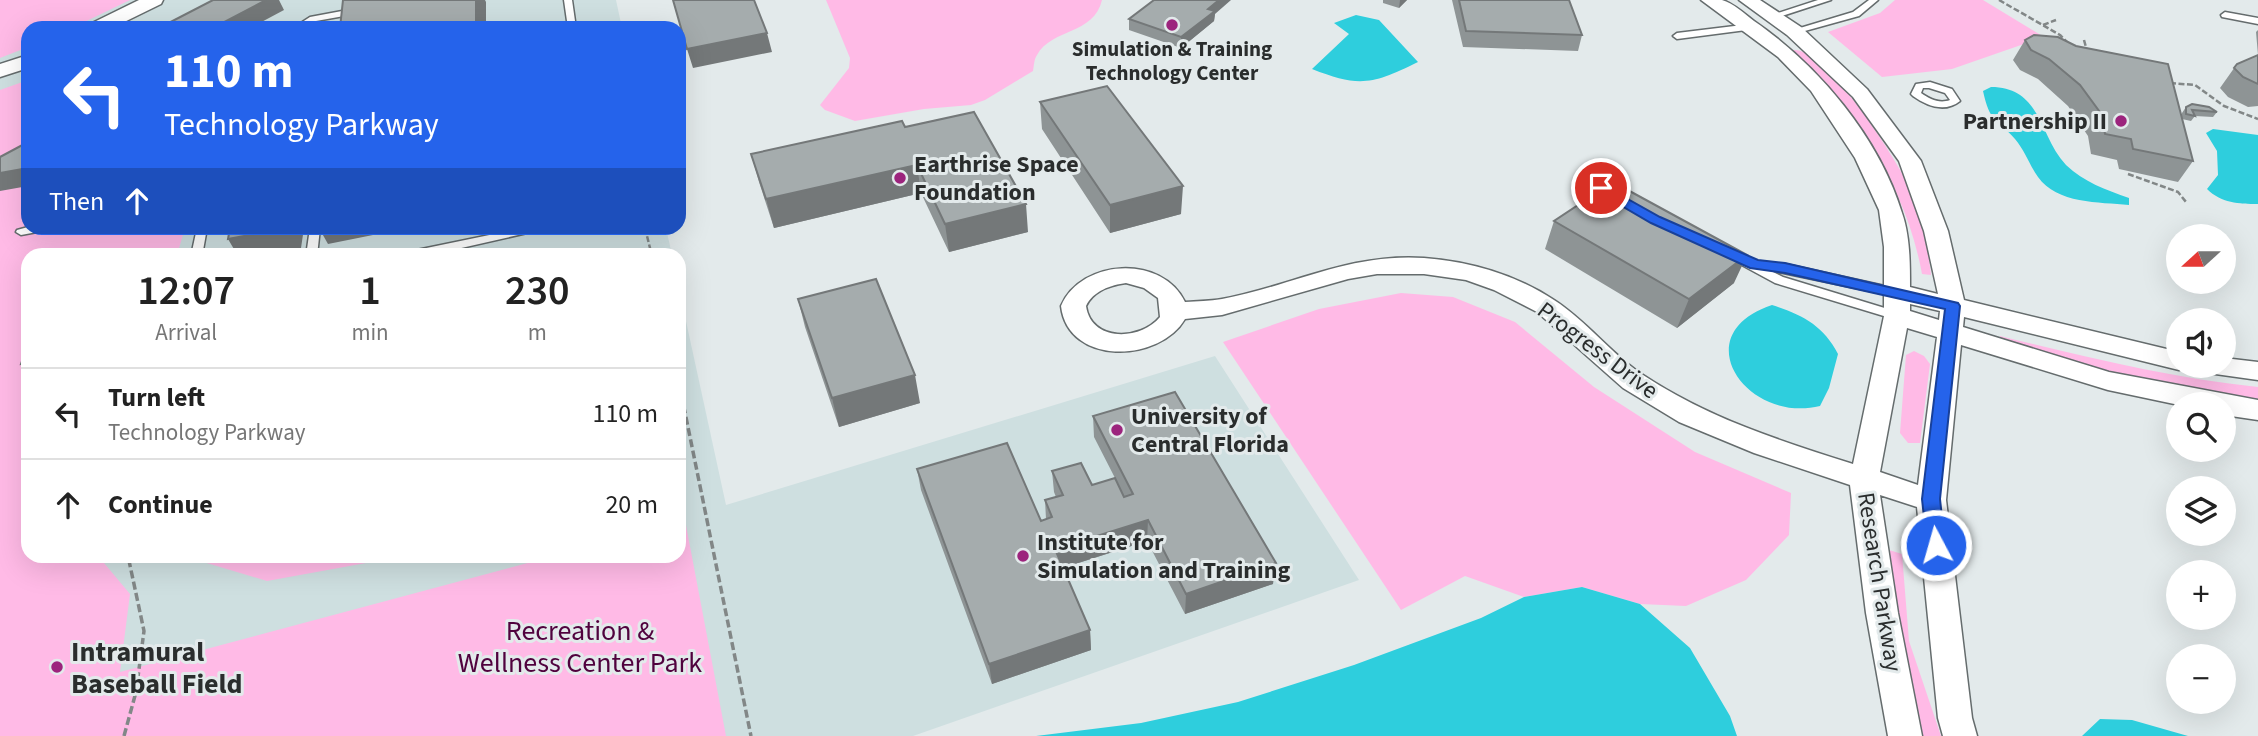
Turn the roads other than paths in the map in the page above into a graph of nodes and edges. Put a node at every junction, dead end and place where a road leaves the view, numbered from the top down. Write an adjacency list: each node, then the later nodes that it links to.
1 (154, 0): 9 (street)
2 (568, 0): 11 (lane)
3 (1710, 0): 12 (street, Research Parkway)
4 (1748, 0): 12 (street, Research Parkway)
5 (1827, 0): 12 (lane)
6 (1874, 0): 14 (lane)
7 (365, 10): 10 (lane)
8 (2225, 15): 13 (lane)
9 (111, 21)
10 (309, 21)
11 (571, 21)
12 (1762, 21): 14 (street); 15 (lane); 22 (street, Research Parkway)
13 (2258, 21)
14 (1794, 31): 24 (street)
15 (1677, 36)
16 (21, 64): 17 (street)
17 (0, 71)
18 (486, 235): 19 (lane)
19 (437, 248)
20 (1719, 249): 21 (lane)
21 (1755, 265): 22 (lane); 22 (lane)
22 (1898, 305): 24 (street); 31 (street, Research Parkway)
23 (1175, 311): 31 (street, Progress Drive)
24 (1951, 319): 25 (street); 28 (street); 32 (street)
25 (2166, 359)
26 (2236, 368): 27 (street)
27 (2258, 371)
28 (2166, 393)
29 (2236, 406): 30 (street)
30 (2258, 410)
31 (1864, 480): 32 (street, Progress Drive); 33 (street, Research Parkway)
32 (1931, 499): 34 (street)
33 (1906, 736)
34 (1960, 736)

